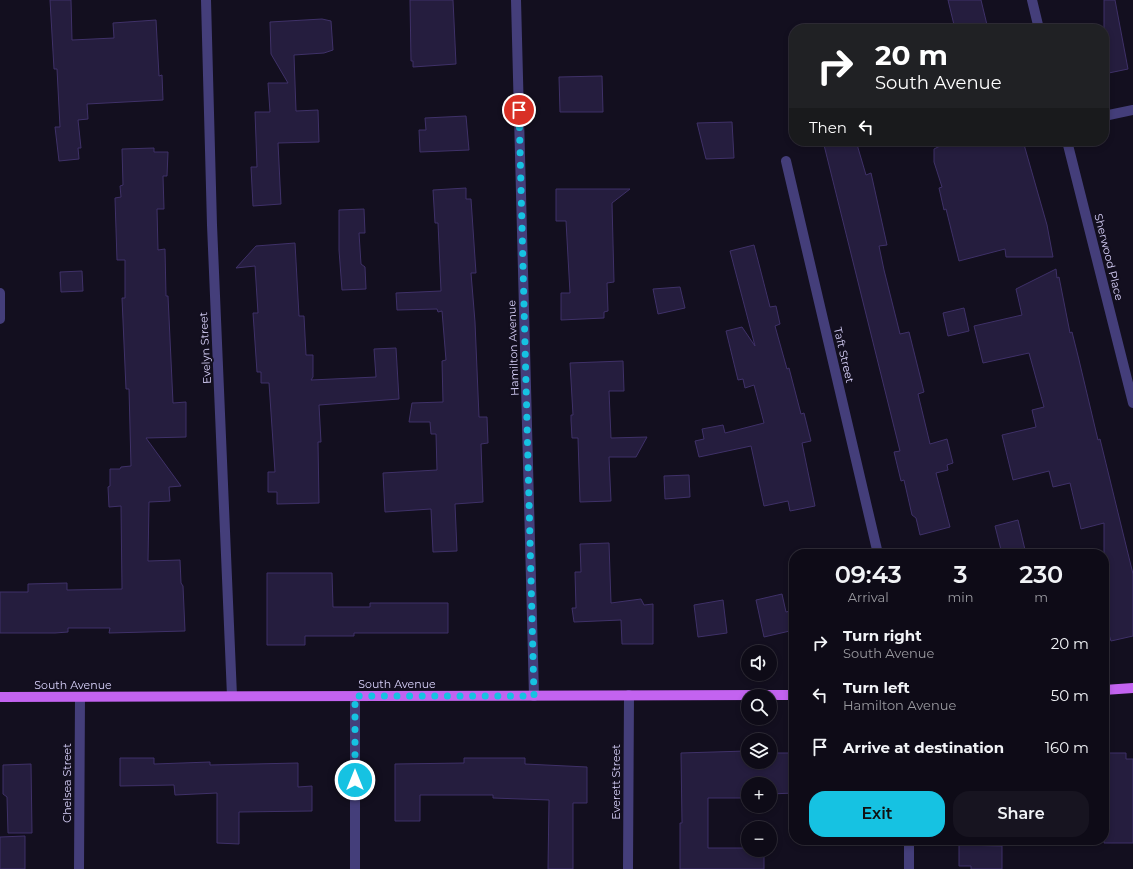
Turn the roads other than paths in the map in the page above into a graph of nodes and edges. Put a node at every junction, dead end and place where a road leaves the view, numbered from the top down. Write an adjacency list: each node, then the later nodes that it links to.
1 (206, 0): 17 (street, Evelyn Street)
2 (516, 0): 19 (street, Hamilton Avenue)
3 (1032, 0): 4 (street)
4 (1038, 24)
5 (1133, 110): 6 (street)
6 (1109, 115)
7 (1068, 146): 11 (street, Sherwood Place)
8 (786, 161): 12 (street, Taft Street)
9 (0, 293): 10 (street)
10 (0, 317)
11 (1132, 397)
12 (877, 549)
13 (1133, 688): 14 (main road)
14 (1109, 690)
15 (629, 695): 16 (main road, South Avenue); 19 (main road, South Avenue); 25 (street, Everett Street)
16 (789, 695)
17 (232, 696): 18 (main road, South Avenue); 21 (main road, South Avenue)
18 (355, 696): 19 (main road, South Avenue); 24 (street)
19 (534, 696)
20 (0, 697): 21 (main road, South Avenue)
21 (80, 697): 23 (street, Chelsea Street)
22 (909, 845): 26 (street)
23 (79, 869)
24 (355, 869)
25 (628, 869)
26 (909, 869)

